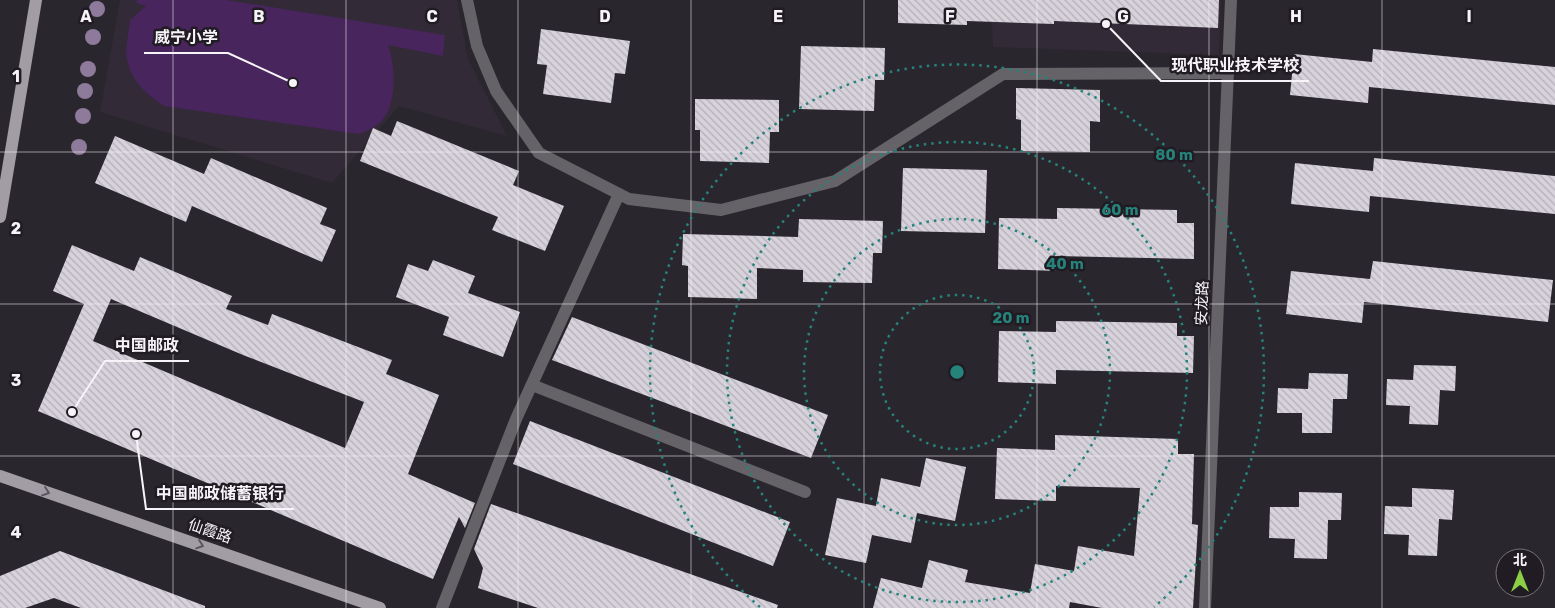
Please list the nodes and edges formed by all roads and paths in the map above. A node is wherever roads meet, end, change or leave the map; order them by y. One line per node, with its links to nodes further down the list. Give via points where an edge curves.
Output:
1 (36, 0): 6 (main road)
2 (467, 0): 5 (street, via 477,46 496,91 539,153)
3 (1231, 0): 4 (street, 安龙路)
4 (1228, 73): 5 (street, via 1004,74 835,181 721,210 629,199); 12 (street, 安龙路)
5 (619, 194): 7 (street)
6 (0, 217)
7 (532, 385): 9 (street); 11 (street)
8 (0, 476): 10 (main road, 仙霞路, one-way to 10)
9 (805, 492)
10 (380, 608)
11 (442, 608)
12 (1205, 608)

